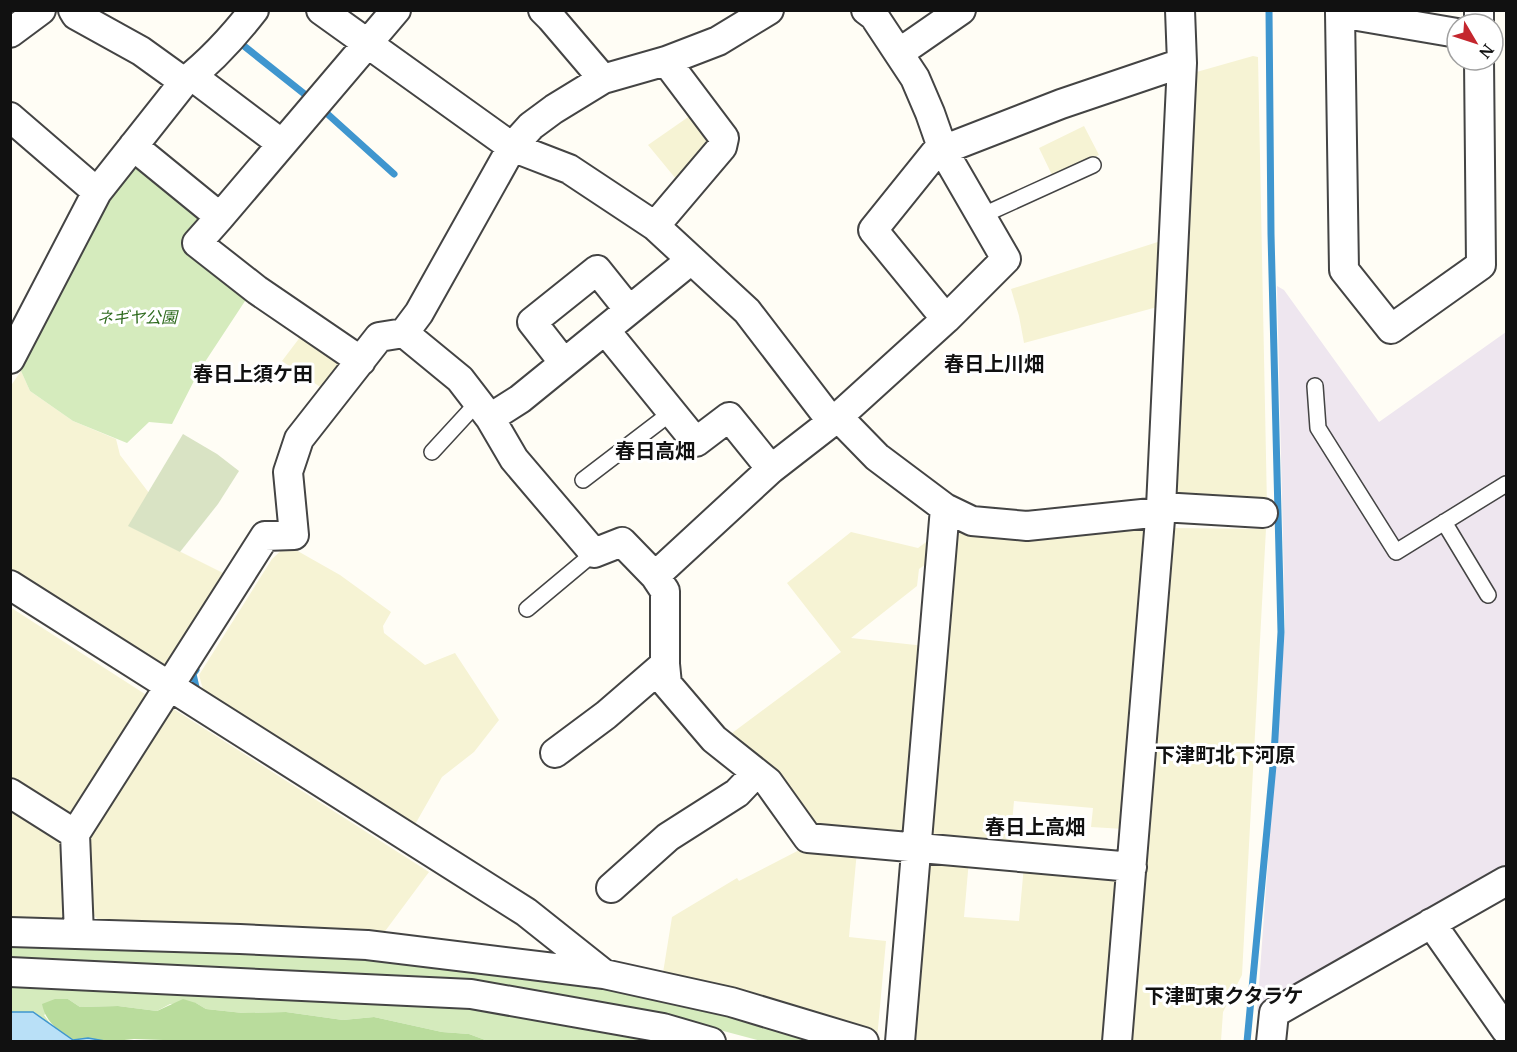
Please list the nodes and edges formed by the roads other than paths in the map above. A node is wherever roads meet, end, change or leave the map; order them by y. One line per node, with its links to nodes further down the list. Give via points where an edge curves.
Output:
1 (41, 10): 12 (street)
2 (72, 10): 18 (street)
3 (254, 10): 18 (street)
4 (321, 10): 13 (street)
5 (396, 10): 13 (street)
6 (769, 10): 15 (street, via 718,41)
7 (866, 10): 14 (street)
8 (961, 10): 14 (street)
9 (1180, 10): 16 (street)
10 (551, 13): 19 (street)
11 (1445, 31): 17 (street, via 1340,13 1344,270 1390,329 1481,265)
12 (10, 33)
13 (369, 44): 21 (street); 23 (street)
14 (899, 53): 24 (street, via 915,78)
15 (666, 61): 19 (street); 29 (street, via 724,138 722,147)
16 (1182, 63): 24 (street); 47 (street)
17 (1479, 72)
18 (188, 79): 21 (street); 22 (street)
19 (603, 79): 23 (street, via 539,121)
20 (10, 117): 26 (street)
21 (282, 144): 28 (street)
22 (133, 146): 26 (street); 28 (street)
23 (512, 147): 29 (street, via 569,169); 34 (street)
24 (943, 150): 27 (street); 32 (street, via 935,153 873,230)
25 (1094, 165): 27 (lane)
26 (97, 192): 35 (street)
27 (981, 216): 32 (street, via 1006,259)
28 (220, 217): 36 (street, via 197,243 257,290)
29 (655, 226): 30 (street)
30 (692, 260): 31 (street); 41 (street, via 747,311)
31 (629, 310): 33 (street); 37 (street, via 597,270 532,322)
32 (946, 319): 41 (street)
33 (605, 330): 37 (street); 40 (street)
34 (404, 333): 36 (street, via 379,337); 39 (street, via 460,379)
35 (10, 359)
36 (361, 361): 56 (street, via 299,439 288,472 294,535 265,536)
37 (564, 363): 39 (street, via 520,399)
38 (1315, 386): 49 (lane, via 1318,428 1396,552)
39 (484, 410): 42 (lane); 50 (street, via 514,459)
40 (672, 412): 43 (street, via 696,442 729,417); 44 (lane)
41 (835, 420): 43 (street); 46 (street)
42 (432, 452)
43 (771, 469): 51 (street)
44 (583, 480)
45 (1506, 484): 49 (lane)
46 (945, 508): 47 (street, via 972,521 1027,526); 61 (street)
47 (1161, 510): 48 (street); 62 (street)
48 (1263, 513)
49 (1444, 522): 53 (lane)
50 (594, 553): 51 (street, via 622,542); 54 (lane)
51 (655, 576): 55 (street, via 665,591)
52 (10, 585): 56 (street)
53 (1488, 595)
54 (527, 609)
55 (665, 664): 57 (street); 58 (street, via 667,684 714,739)
56 (170, 686): 60 (street); 69 (street, via 526,912)
57 (555, 753)
58 (756, 773): 61 (street, via 768,782 808,838); 64 (street, via 737,793 668,837)
59 (10, 793): 60 (street)
60 (75, 834): 67 (street)
61 (916, 847): 62 (street); 73 (street)
62 (1132, 867): 74 (street)
63 (1506, 881): 65 (street)
64 (611, 888)
65 (1431, 924): 70 (street); 75 (street, via 1274,1013)
66 (10, 932): 67 (street)
67 (79, 934): 69 (street, via 367,945)
68 (10, 972): 71 (street, via 471,994 663,1028)
69 (604, 974): 72 (street, via 731,1002)
70 (1506, 1030)
71 (711, 1041)
72 (864, 1041)
73 (900, 1041)
74 (1117, 1041)
75 (1271, 1041)

